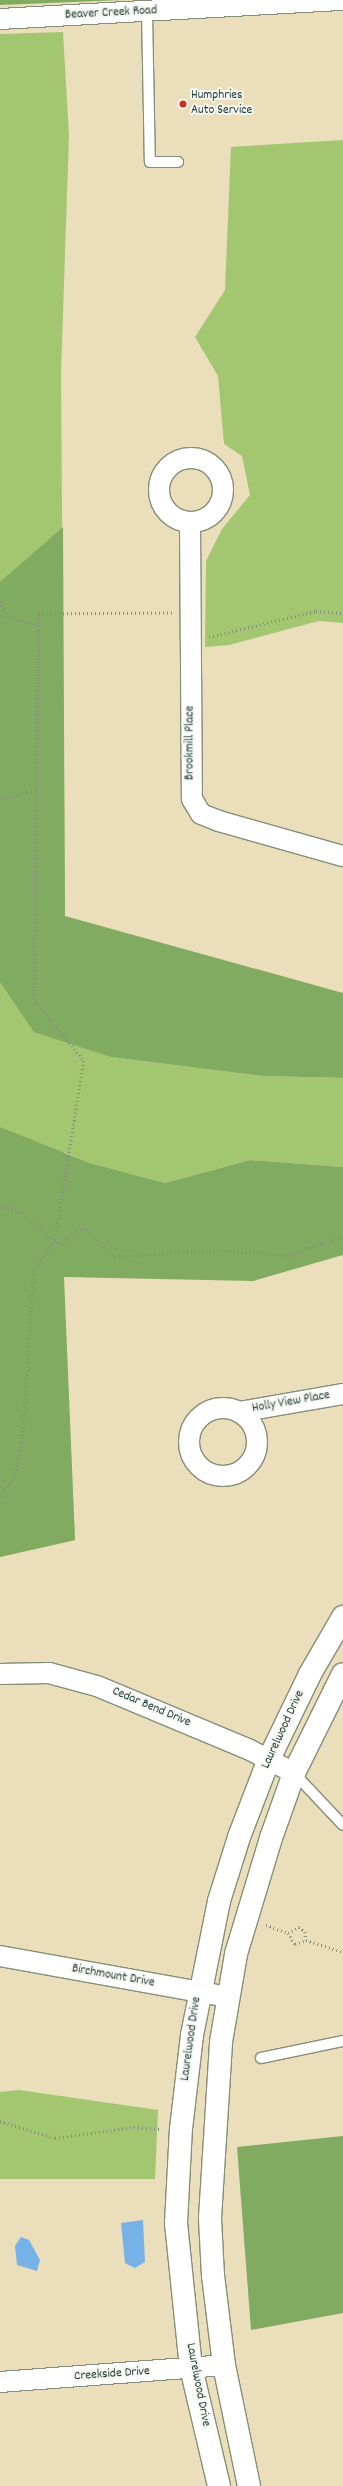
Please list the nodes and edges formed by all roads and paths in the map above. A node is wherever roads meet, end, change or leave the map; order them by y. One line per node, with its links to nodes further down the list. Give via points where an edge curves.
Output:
1 (341, 0): 2 (street, Beaver Creek Road)
2 (147, 12): 3 (street, Beaver Creek Road); 4 (lane, via 150,162)
3 (0, 19)
4 (178, 162)
5 (190, 522): 7 (street, Brookmill Place)
6 (0, 602): 9 (path, via 7,616)
7 (190, 613): 9 (path, via 39,614); 10 (street, Brookmill Place)
8 (343, 613): 10 (path, via 316,611 224,636)
9 (39, 624): 11 (path)
10 (190, 639): 13 (street, Brookmill Place, via 192,800 201,814)
11 (38, 790): 12 (path); 16 (path, via 34,999 84,1061)
12 (0, 799)
13 (343, 856)
14 (0, 1206): 16 (path, via 19,1212)
15 (343, 1236): 16 (path, via 290,1255 209,1250 115,1257 83,1227 60,1243)
16 (55, 1240): 19 (path, via 34,1271 23,1438 15,1477)
17 (343, 1394): 18 (street, Holly View Place)
18 (239, 1412)
19 (0, 1497)
20 (343, 1617): 23 (street, Laurelwood Drive, via 310,1674)
21 (0, 1674): 23 (street, Cedar Bend Drive, via 49,1673 78,1680)
22 (343, 1674): 24 (street)
23 (269, 1759): 24 (street, Cedar Bend Drive); 31 (street, Laurelwood Drive, via 239,1837 219,1901)
24 (294, 1774): 25 (lane); 32 (street, via 249,1907)
25 (343, 1825)
26 (260, 1922): 27 (path)
27 (288, 1933): 28 (path, via 290,1941 295,1944); 28 (path, via 299,1928 305,1932)
28 (306, 1940): 29 (path)
29 (343, 1952)
30 (0, 1956): 31 (street, Birchmount Drive)
31 (198, 1994): 32 (street, Birchmount Drive); 38 (street, Laurelwood Drive, via 181,2125 176,2223)
32 (226, 1997): 37 (street, via 214,2127 210,2218)
33 (343, 2041): 34 (lane)
34 (261, 2058)
35 (0, 2121): 36 (path, via 55,2138 134,2127)
36 (161, 2129)
37 (224, 2365): 38 (street, Creekside Drive); 41 (street)
38 (191, 2368): 39 (street, Creekside Drive); 40 (street, Laurelwood Drive)
39 (0, 2382)
40 (219, 2486)
41 (248, 2486)

